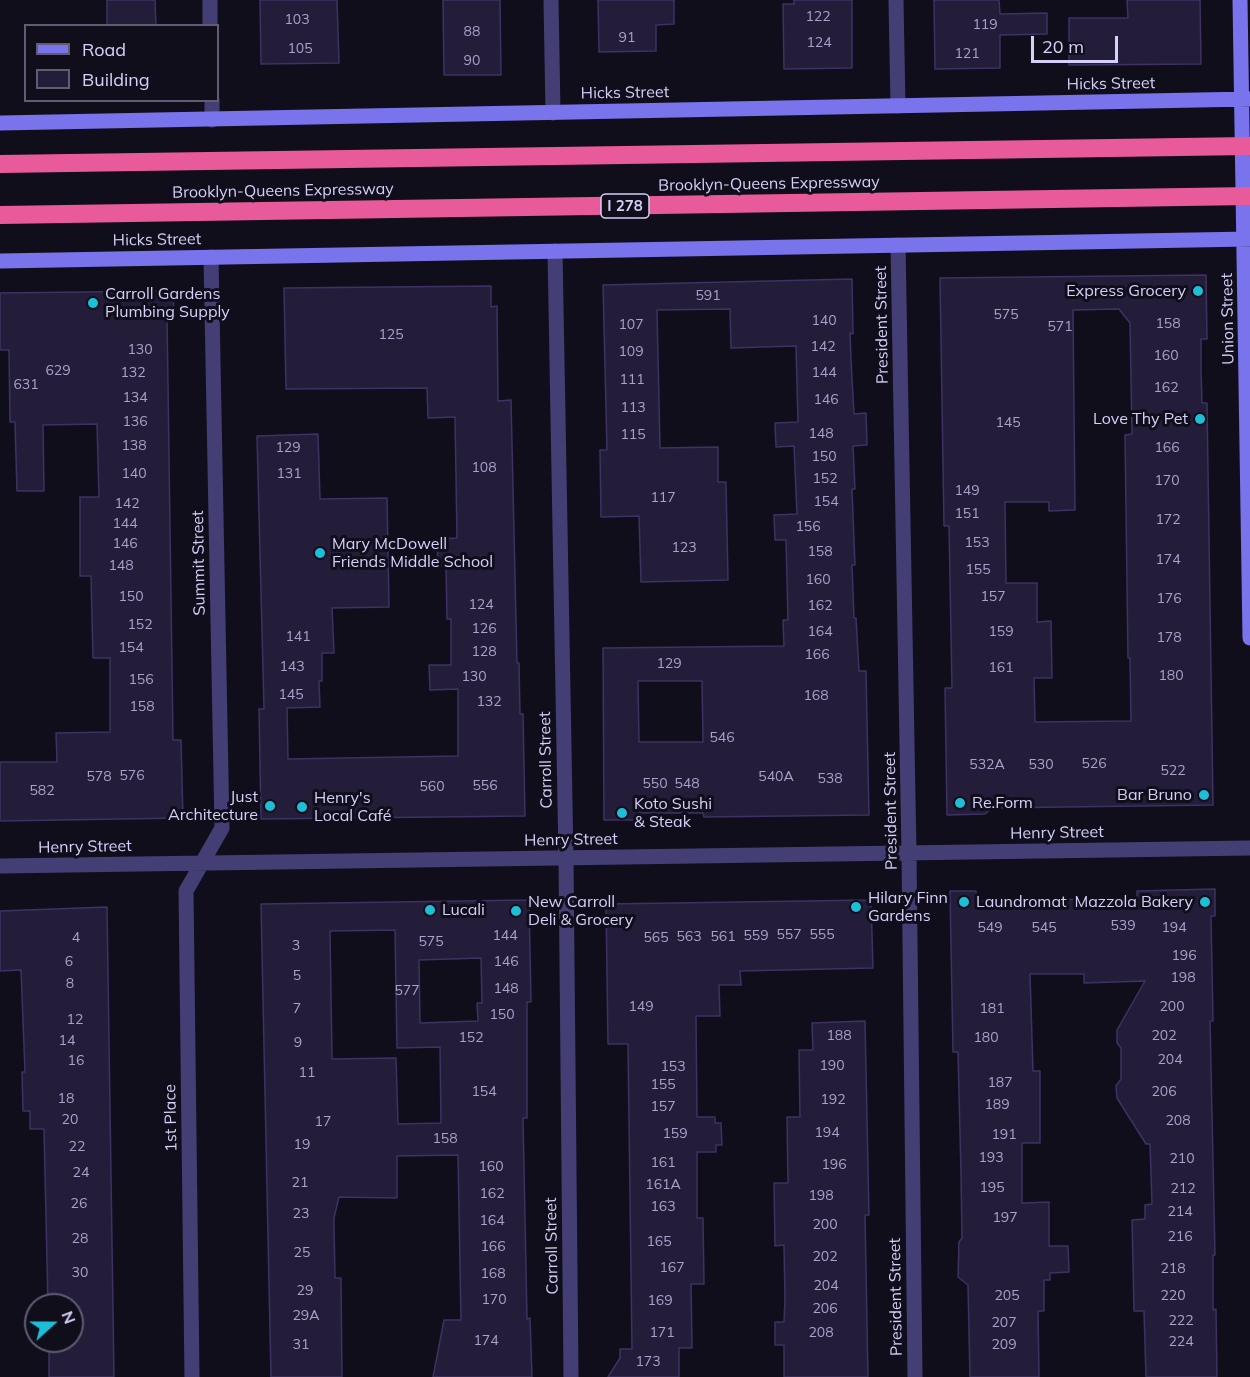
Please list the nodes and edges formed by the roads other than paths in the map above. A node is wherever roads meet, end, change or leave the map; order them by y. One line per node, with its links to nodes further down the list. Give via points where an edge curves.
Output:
1 (210, 0): 5 (street)
2 (551, 0): 9 (street)
3 (896, 0): 8 (street)
4 (1240, 0): 7 (street, Union Street)
5 (210, 24)
6 (212, 102): 10 (street)
7 (1245, 105): 8 (street, Hicks Street); 16 (street, Union Street)
8 (898, 106): 9 (street, Hicks Street)
9 (553, 113): 10 (street, Hicks Street)
10 (212, 120): 11 (street, Hicks Street)
11 (0, 123)
12 (1250, 146): 13 (highway, Brooklyn-Queens Expressway)
13 (0, 164)
14 (1250, 196): 15 (highway, Brooklyn-Queens Expressway / I 278)
15 (0, 215)
16 (1247, 239): 17 (street, Hicks Street); 21 (street, Union Street)
17 (898, 245): 18 (street, Hicks Street); 23 (street, President Street)
18 (555, 251): 19 (street, Hicks Street); 24 (street, Carroll Street)
19 (211, 257): 20 (street, Hicks Street); 25 (street, Summit Street, via 222,828)
20 (0, 261)
21 (1250, 638)
22 (1250, 848): 23 (street, Henry Street)
23 (909, 853): 24 (street, Henry Street); 29 (street, President Street)
24 (566, 858): 25 (street, Henry Street); 28 (street, Carroll Street)
25 (202, 863): 26 (street, Henry Street); 27 (street, 1st Place, via 186,891)
26 (0, 866)
27 (192, 1377)
28 (571, 1377)
29 (915, 1377)

